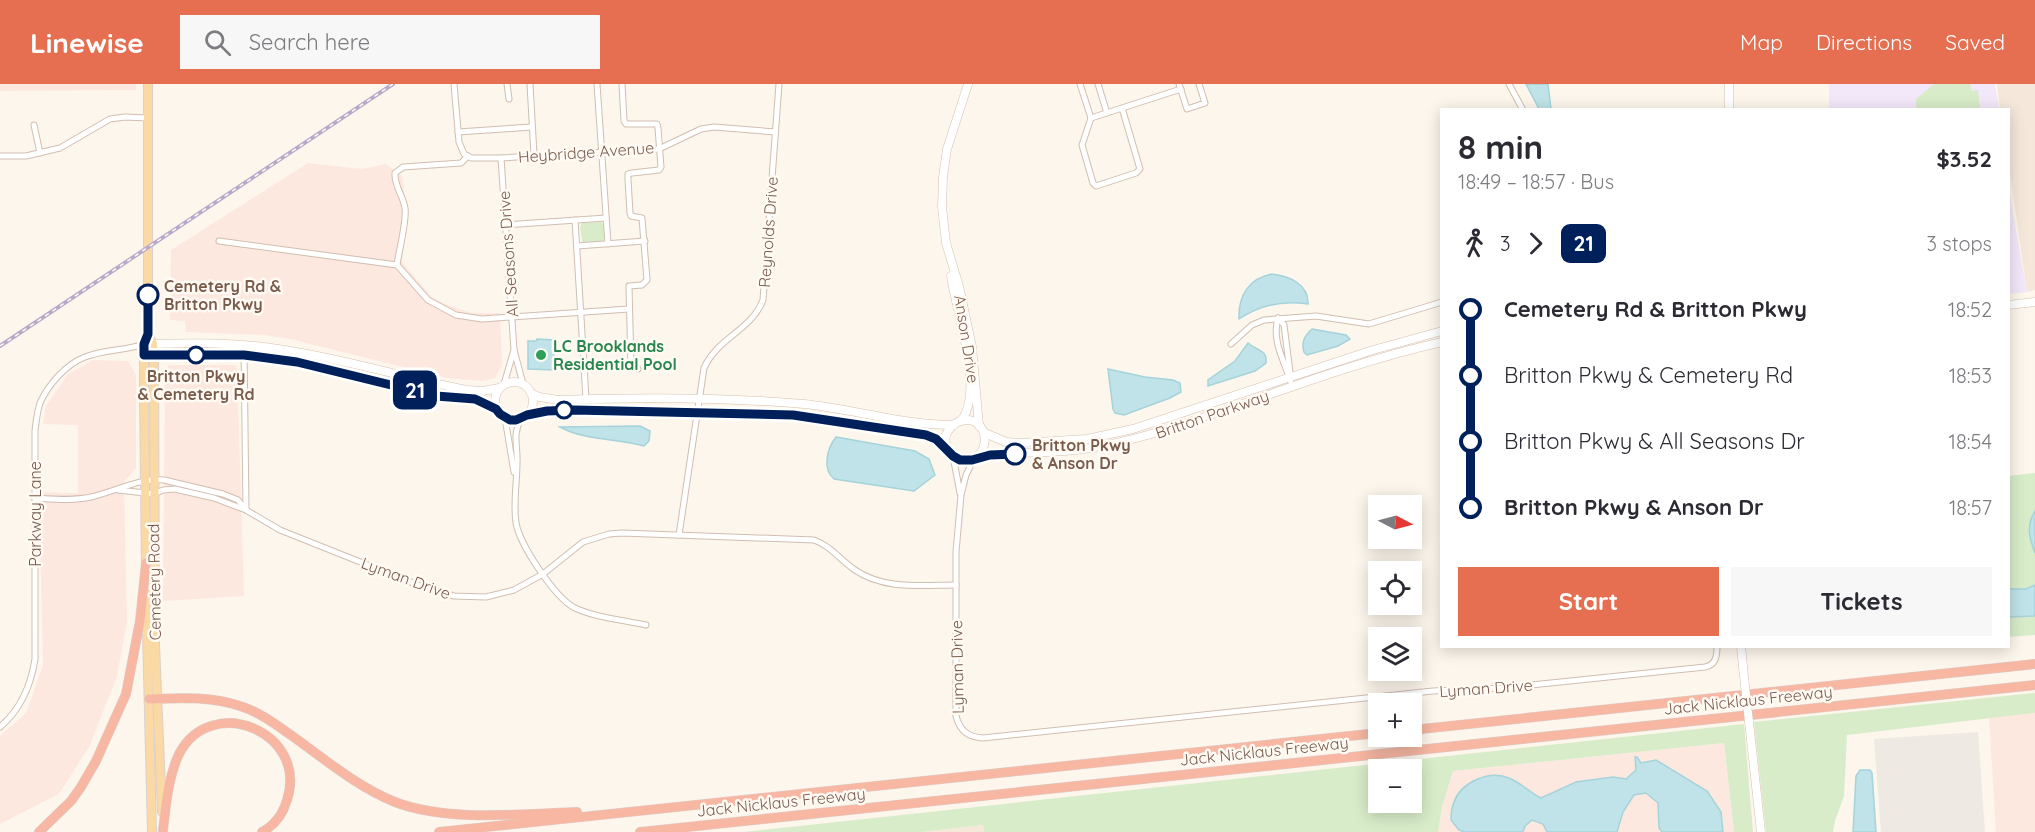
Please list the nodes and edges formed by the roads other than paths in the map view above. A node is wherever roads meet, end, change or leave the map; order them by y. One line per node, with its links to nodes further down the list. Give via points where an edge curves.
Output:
1 (148, 84): 20 (main road, Cemetery Road)
2 (454, 84): 24 (street)
3 (507, 84): 15 (street)
4 (530, 84): 23 (street)
5 (597, 84): 27 (street)
6 (622, 84): 26 (street, via 624,121 630,125 657,124)
7 (779, 84): 25 (street, Reynolds Drive)
8 (968, 84): 40 (main road, Anson Drive, via 944,170 942,214)
9 (1080, 84): 21 (street)
10 (1098, 84): 19 (street)
11 (1199, 84): 14 (street, via 1205,103 1187,109)
12 (1509, 84): 17 (street)
13 (1729, 84): 18 (main road)
14 (1180, 87): 16 (street)
15 (509, 99)
16 (1122, 108): 19 (street); 21 (street, via 1140,169 1096,186 1082,146)
17 (1522, 108)
18 (1729, 108)
19 (1107, 113): 21 (street)
20 (148, 118): 28 (street, via 110,119 60,148); 51 (main road, Cemetery Road)
21 (1091, 118)
22 (34, 125): 28 (street)
23 (532, 127): 24 (street); 29 (street)
24 (458, 132): 31 (street, via 461,150)
25 (775, 132): 26 (street, Heybridge Avenue, via 701,129); 66 (street, Reynolds Drive, via 763,300 752,320 711,356 704,368)
26 (659, 149): 27 (street, Heybridge Avenue); 37 (street, via 659,170 628,174 630,213 642,218)
27 (603, 152): 29 (street, Heybridge Avenue); 33 (street)
28 (40, 153): 30 (street)
29 (534, 155): 32 (street, Heybridge Avenue)
30 (0, 156)
31 (468, 156): 32 (street, Heybridge Avenue); 41 (street, via 461,163 403,167 394,173 394,184 405,210)
32 (501, 158): 35 (street, All Seasons Drive)
33 (606, 218): 34 (street); 38 (street)
34 (575, 220): 35 (street); 39 (street)
35 (506, 225): 47 (street, All Seasons Drive)
36 (219, 240): 41 (street)
37 (645, 241): 38 (street); 45 (street, via 646,280 642,285 629,286)
38 (608, 244): 39 (street)
39 (577, 246): 46 (street)
40 (949, 253): 71 (main road, Anson Drive, via 969,370 969,405); 72 (main road, Anson Drive, via 972,347)
41 (397, 265): 47 (street, via 428,300 456,315 482,319)
42 (2035, 302): 44 (main road)
43 (1440, 303): 48 (street, via 1369,324 1316,316)
44 (2010, 305)
45 (629, 309): 46 (street); 59 (street, via 631,368)
46 (581, 312): 47 (street); 65 (street)
47 (512, 316): 55 (street, All Seasons Drive)
48 (1278, 318): 52 (street, via 1252,326); 60 (street, via 1284,325); 60 (street, via 1277,344)
49 (1440, 333): 60 (main road, Britton Parkway)
50 (1440, 342): 63 (main road, Britton Parkway)
51 (149, 344): 53 (main road); 54 (street, Parkway Lane); 56 (main road, Cemetery Road); 58 (main road, Cemetery Road)
52 (1231, 344)
53 (244, 345): 57 (street); 62 (main road, via 314,355 467,390)
54 (130, 350): 56 (street, Parkway Lane); 82 (street, Parkway Lane, via 86,357 60,375 46,392 35,431)
55 (514, 350): 61 (street, All Seasons Drive); 62 (street, All Seasons Drive)
56 (144, 355): 58 (main road); 78 (main road, Cemetery Road)
57 (244, 355): 58 (main road); 67 (main road, via 297,362 436,396 475,399); 83 (street)
58 (154, 356): 78 (main road, Cemetery Road)
59 (638, 369)
60 (1290, 377): 63 (street); 73 (main road, Britton Parkway, via 1133,429 1087,439 1021,443 1006,442)
61 (523, 384): 62 (main road, via 517,381); 64 (main road)
62 (502, 386): 67 (main road, via 494,398)
63 (1293, 386): 76 (main road, Britton Parkway, via 1137,439 1059,452)
64 (531, 393): 65 (main road, via 550,399); 69 (main road, via 532,407)
65 (586, 399): 66 (main road)
66 (699, 400): 68 (street, Reynolds Drive); 71 (main road, via 805,404 930,425)
67 (496, 409): 70 (main road)
68 (697, 412): 69 (main road, via 574,410); 74 (main road, via 844,421 926,435); 84 (street, Reynolds Drive)
69 (524, 417): 70 (main road); 77 (street, via 516,432)
70 (505, 418): 77 (street)
71 (957, 423): 72 (main road, via 970,421); 74 (main road, via 946,436)
72 (979, 426): 73 (main road)
73 (985, 433): 76 (main road, via 985,446)
74 (947, 449): 75 (main road)
75 (953, 456): 76 (main road, via 960,460); 81 (street)
76 (976, 458): 81 (street)
77 (516, 476): 86 (street, via 518,532)
78 (150, 479): 79 (street, Lyman Drive); 80 (main road, Cemetery Road); 83 (street, Lyman Drive, via 223,494 238,500)
79 (118, 490): 80 (street, Lyman Drive); 82 (street, Lyman Drive, via 83,498)
80 (149, 494): 83 (street, Lyman Drive, via 185,490); 85 (main road, Cemetery Road); 93 (main road, Cemetery Road)
81 (961, 495): 87 (street)
82 (35, 498): 94 (street, Parkway Lane, via 33,669 24,695)
83 (246, 510): 86 (street, Lyman Drive, via 280,530 448,596 501,594)
84 (678, 535): 86 (street, Lyman Drive, via 622,533 592,538); 87 (street, Lyman Drive, via 814,540 831,548 857,572 881,582 903,586)
85 (146, 563): 93 (main road, Cemetery Road); 100 (highway, via 126,694 81,787)
86 (543, 574): 88 (street, via 574,607)
87 (956, 585): 89 (street, Lyman Drive, via 956,716 965,733 983,738 1705,667 1713,664)
88 (646, 625)
89 (1717, 648)
90 (1741, 648): 106 (main road, bridge)
91 (2035, 664): 95 (highway, Jack Nicklaus Freeway)
92 (2035, 685): 98 (highway, Jack Nicklaus Freeway)
93 (153, 699): 97 (highway, via 208,699 243,706 360,785 414,808 502,814); 99 (main road, Cemetery Road); 101 (main road, Cemetery Road)
94 (0, 727)
95 (1422, 729)
96 (1368, 734): 97 (highway, Jack Nicklaus Freeway)
97 (666, 808): 103 (highway, Jack Nicklaus Freeway)
98 (778, 818): 104 (highway, Jack Nicklaus Freeway); 105 (highway)
99 (163, 831): 102 (highway, via 173,769 181,751 201,731 231,723 268,736 288,763 291,783 285,807)
100 (39, 832)
101 (152, 832)
102 (262, 832)
103 (439, 832)
104 (640, 832)
105 (702, 832)
106 (1761, 832)

